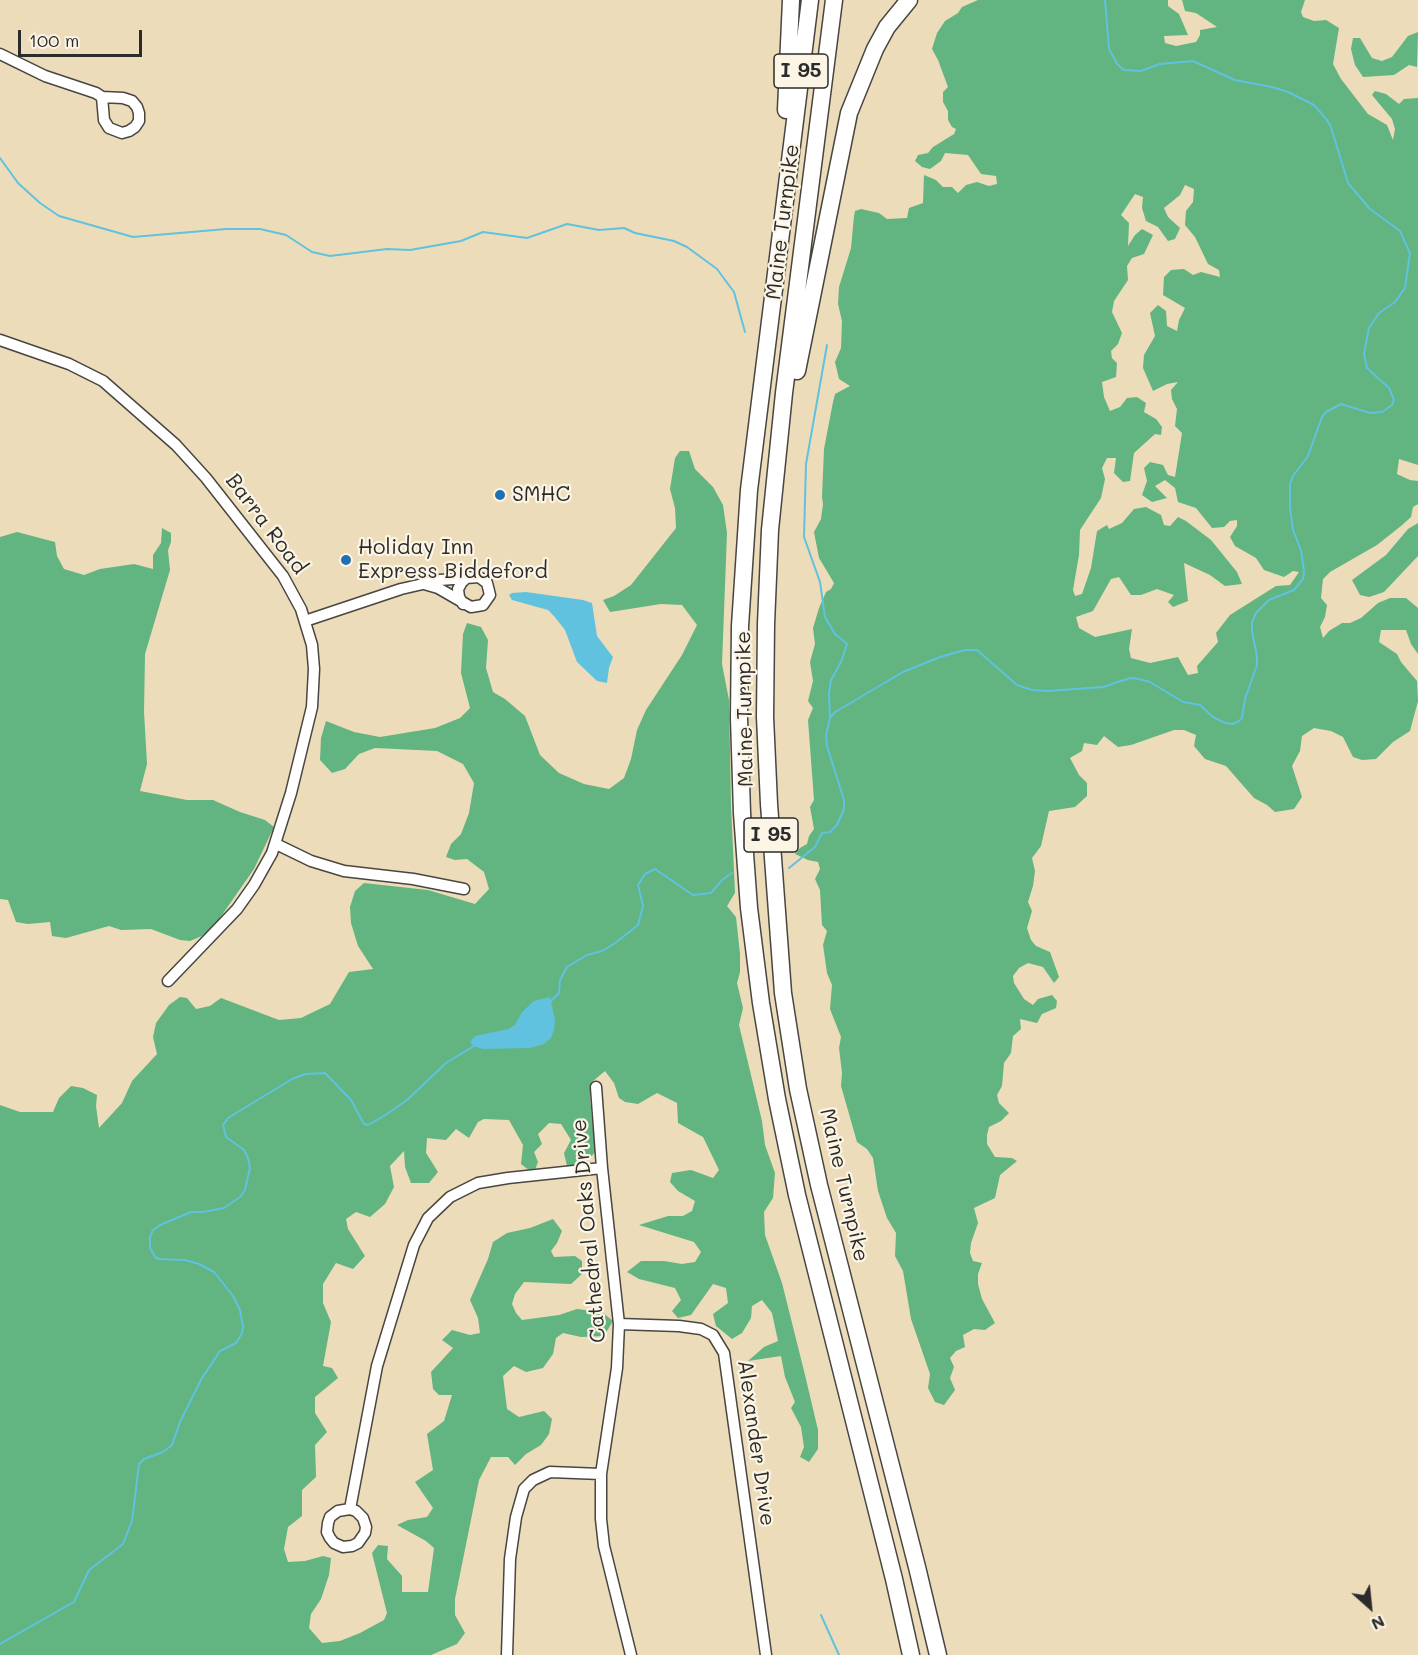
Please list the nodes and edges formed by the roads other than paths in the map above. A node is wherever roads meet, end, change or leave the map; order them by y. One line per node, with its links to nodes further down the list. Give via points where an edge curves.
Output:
1 (791, 0): 7 (highway, via 785,118)
2 (810, 0): 7 (highway, Maine Turnpike / I 95)
3 (834, 0): 9 (highway, Maine Turnpike / I 95)
4 (909, 0): 9 (highway, via 875,49 849,113 796,376)
5 (0, 54): 6 (street)
6 (102, 97)
7 (791, 143): 25 (highway, Maine Turnpike / I 95, via 748,490 740,626 742,801 749,908 766,1035 797,1195)
8 (0, 340): 13 (street, Barra Road, via 69,364 102,381 171,441 277,567)
9 (784, 393): 26 (highway, Maine Turnpike / I 95, via 771,530 765,717 783,993 819,1185)
10 (474, 577): 11 (street); 12 (street, via 462,582 458,591); 12 (street, via 488,584 489,597 475,608)
11 (424, 584): 12 (street); 13 (street)
12 (466, 606)
13 (305, 621): 14 (street, Barra Road, via 313,654 314,695)
14 (276, 844): 15 (street, via 344,871); 16 (street, Barra Road, via 261,875 237,909)
15 (464, 889)
16 (168, 981)
17 (596, 1087): 18 (street, Cathedral Oaks Drive)
18 (602, 1168): 19 (street, Cathedral Oaks Drive); 21 (street, via 478,1183 450,1197 428,1218 414,1245 377,1366)
19 (619, 1324): 20 (street, Cathedral Oaks Drive); 24 (street, Alexander Drive, via 701,1329 713,1335 724,1353)
20 (601, 1474): 22 (street, via 550,1472 524,1489 510,1559); 23 (street, Cathedral Oaks Drive, via 604,1546)
21 (350, 1509)
22 (507, 1655)
23 (631, 1655)
24 (766, 1655)
25 (911, 1655)
26 (938, 1655)

